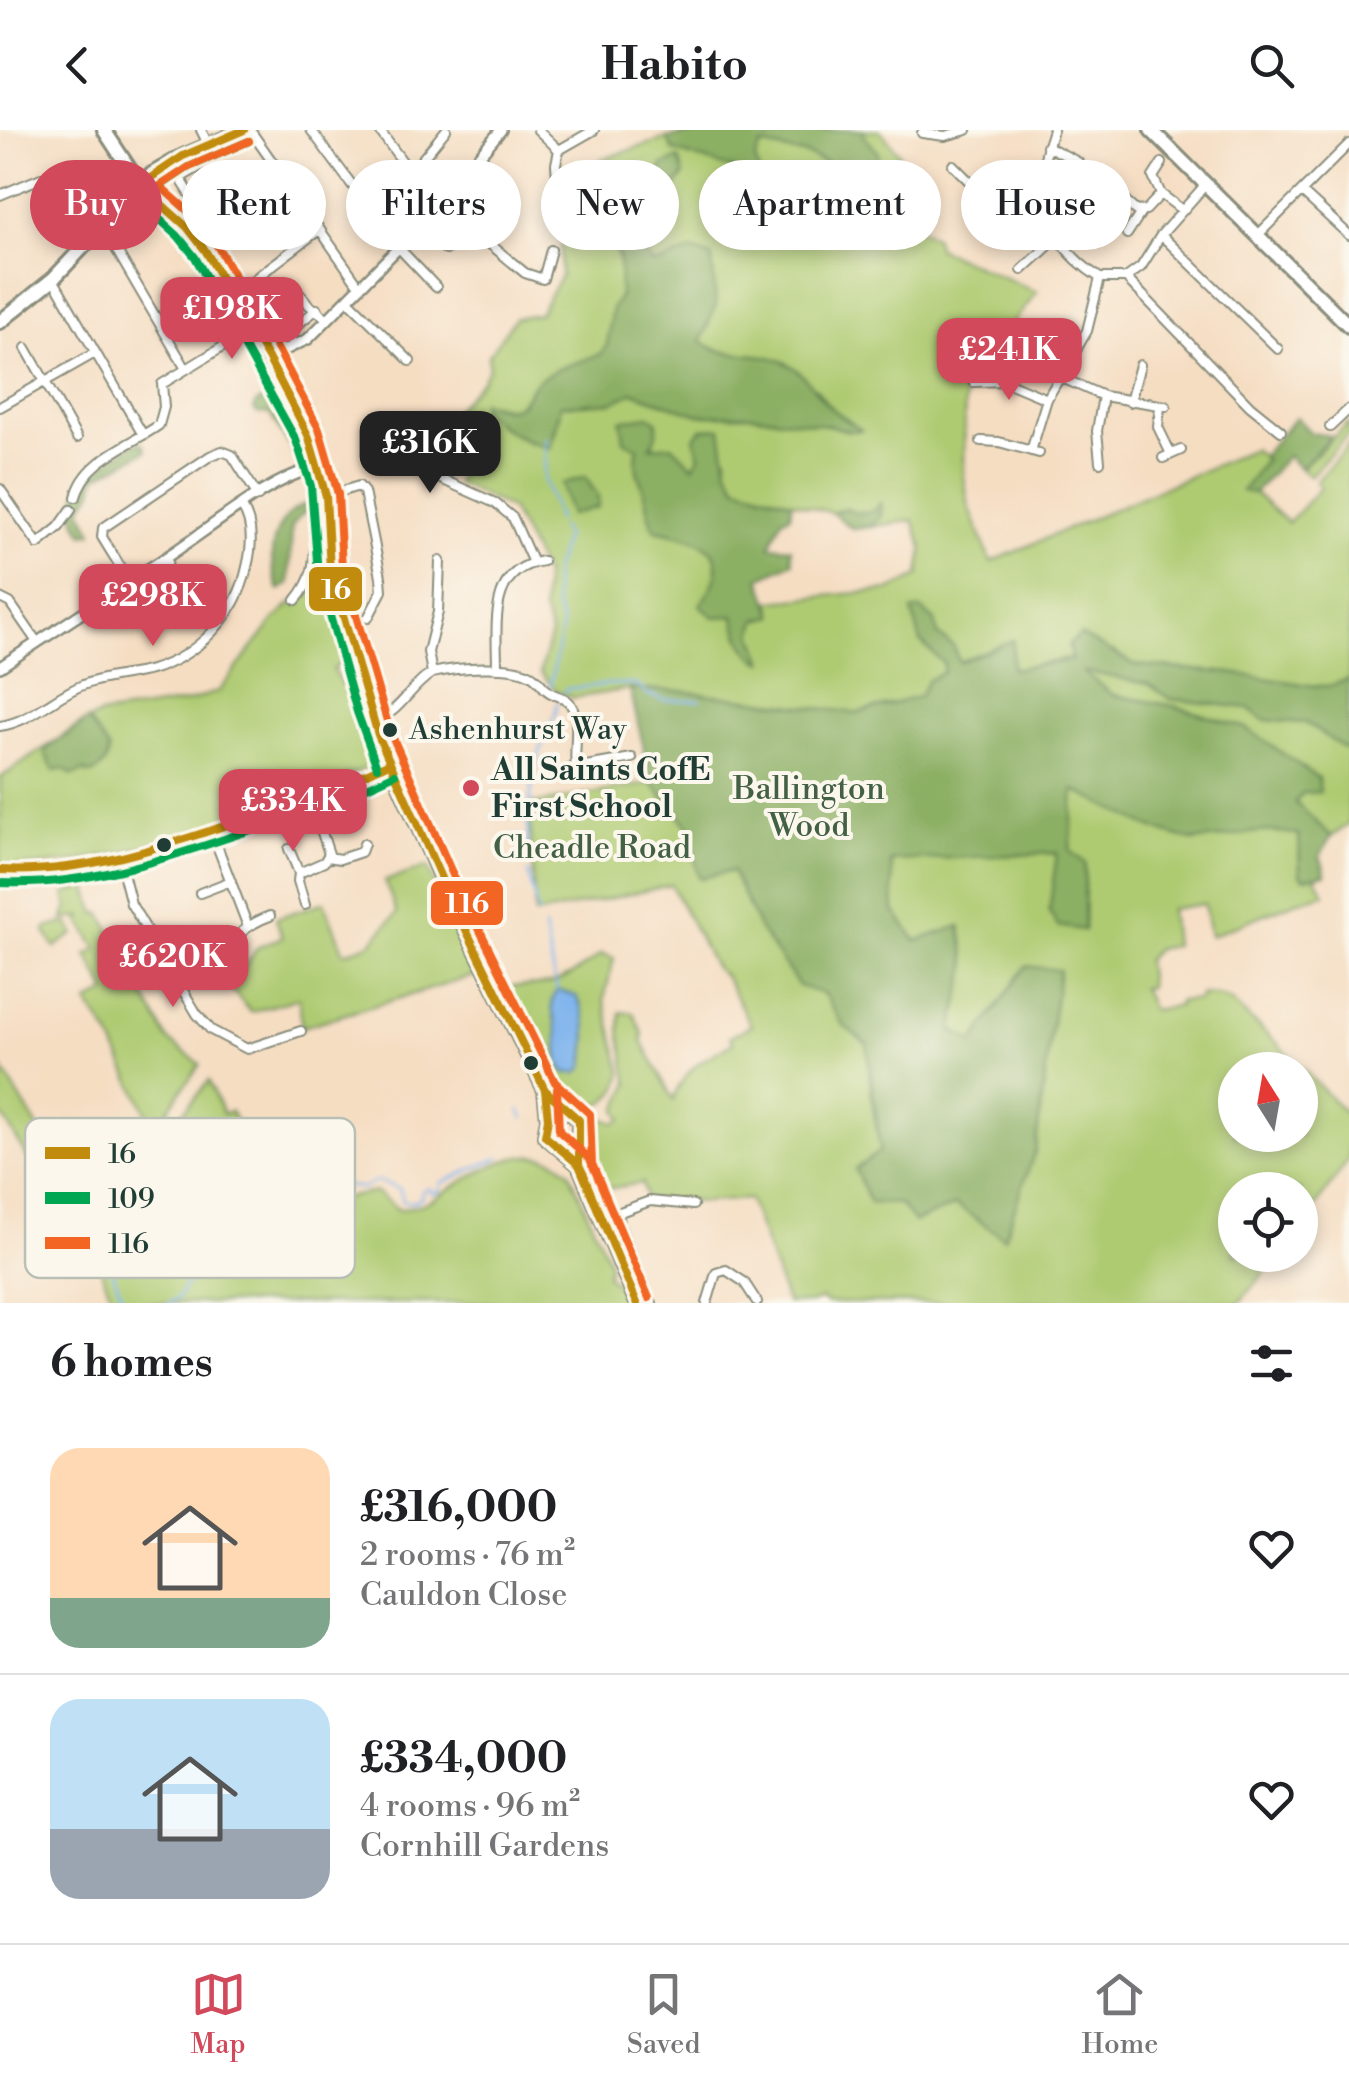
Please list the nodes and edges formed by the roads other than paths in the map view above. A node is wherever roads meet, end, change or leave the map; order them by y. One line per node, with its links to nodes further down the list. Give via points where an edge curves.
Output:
1 (104, 130): 18 (highway)
2 (200, 130): 13 (street)
3 (247, 130): 13 (highway); 19 (street)
4 (311, 130): 30 (street)
5 (379, 130): 20 (street)
6 (446, 130): 21 (street)
7 (501, 130): 22 (street)
8 (538, 130): 17 (street)
9 (594, 130): 17 (street)
10 (967, 130): 15 (street, via 927,134)
11 (1053, 130): 16 (street)
12 (1151, 130): 32 (highway)
13 (208, 144): 28 (highway)
14 (1349, 144): 33 (street)
15 (930, 146)
16 (1047, 146): 24 (street); 25 (street)
17 (559, 150): 23 (street)
18 (123, 160)
19 (269, 160)
20 (401, 160)
21 (422, 160)
22 (476, 160)
23 (557, 160)
24 (1045, 160)
25 (1074, 160)
26 (1162, 163): 34 (street, via 1153,178)
27 (958, 167): 29 (street)
28 (162, 169)
29 (961, 171)
30 (346, 177)
31 (30, 183): 35 (street)
32 (1206, 184): 38 (street); 41 (highway)
33 (1302, 192): 41 (street); 43 (street)
34 (1162, 194): 38 (street); 39 (street)
35 (0, 195)
36 (162, 205): 55 (highway)
37 (1131, 208): 39 (street)
38 (1182, 210): 42 (street)
39 (1142, 211): 40 (street)
40 (1131, 228)
41 (1258, 234): 68 (highway)
42 (1161, 235): 58 (street, via 1141,268); 76 (street)
43 (1349, 235)
44 (326, 240): 60 (street)
45 (81, 250): 59 (highway)
46 (116, 250): 80 (street)
47 (214, 250): 55 (street)
48 (293, 250): 63 (street)
49 (397, 250): 60 (street)
50 (401, 250): 62 (street)
51 (496, 250): 52 (street, via 540,280)
52 (551, 250)
53 (1046, 250): 56 (street)
54 (1068, 250): 57 (street)
55 (210, 259): 63 (highway)
56 (1028, 269)
57 (1100, 278): 58 (street); 75 (street)
58 (1126, 278): 91 (street)
59 (53, 279): 67 (highway); 77 (street)
60 (360, 287): 64 (street)
61 (296, 288): 65 (street)
62 (436, 288)
63 (232, 296): 69 (highway)
64 (348, 300): 66 (street); 79 (street)
65 (317, 309): 66 (street); 71 (street)
66 (328, 320): 73 (street)
67 (0, 322)
68 (1349, 326)
69 (252, 329): 78 (highway); 80 (street)
70 (271, 329): 73 (street, via 279,324)
71 (292, 329)
72 (1041, 336): 75 (street)
73 (295, 345): 78 (street)
74 (26, 348): 83 (street)
75 (1077, 349): 82 (street)
76 (1278, 350)
77 (95, 353): 83 (street); 92 (street)
78 (268, 358): 98 (highway)
79 (410, 361)
80 (186, 369): 92 (street, via 162,384 161,421)
81 (1141, 370): 87 (street)
82 (1060, 377): 85 (street); 86 (street)
83 (45, 382): 88 (street); 93 (street)
84 (974, 382): 86 (street, via 985,376 1004,380)
85 (1104, 396): 87 (street); 96 (street)
86 (1047, 399): 94 (street, via 1035,452)
87 (1130, 402): 95 (street, via 1163,406 1158,427)
88 (0, 408)
89 (1349, 409): 90 (street)
90 (1330, 427)
91 (1281, 431)
92 (144, 435): 101 (street, via 90,472)
93 (77, 438)
94 (986, 444)
95 (1172, 454)
96 (1101, 456)
97 (394, 458): 116 (street, via 509,512 538,562 512,572 502,586)
98 (318, 466): 100 (street); 102 (highway)
99 (0, 489): 104 (street, via 38,544)
100 (258, 496): 103 (street); 109 (street, via 232,455 210,456 103,528)
101 (76, 497)
102 (327, 503): 111 (street, via 312,576); 113 (street, via 351,486 364,492 382,591); 118 (highway, via 330,570)
103 (242, 507): 105 (street); 119 (street, via 251,531 247,571 206,638 167,664 85,684)
104 (71, 510)
105 (167, 558): 109 (street); 112 (street, via 158,587 138,604 112,612)
106 (440, 561): 107 (street)
107 (440, 572): 108 (street); 117 (street, via 428,652)
108 (452, 573)
109 (128, 580): 112 (street)
110 (0, 598): 114 (street)
111 (296, 600)
112 (87, 609): 114 (street)
113 (368, 612)
114 (36, 642): 115 (street)
115 (0, 666)
116 (497, 668): 117 (street); 120 (street, via 534,676 571,705 573,769)
117 (432, 673): 118 (street, via 393,714)
118 (373, 721): 121 (highway)
119 (0, 727)
120 (635, 757)
121 (389, 762): 122 (street); 137 (highway)
122 (310, 796): 123 (street); 127 (street)
123 (211, 830): 126 (street); 130 (street)
124 (364, 844): 127 (street, via 344,858)
125 (288, 849): 129 (street)
126 (120, 856): 128 (street, via 36,872); 136 (street, via 130,904 206,1026 248,1049)
127 (328, 857): 129 (street)
128 (0, 870)
129 (299, 874): 132 (street)
130 (231, 881): 131 (street); 134 (street)
131 (200, 893)
132 (305, 905)
133 (270, 916): 134 (street)
134 (247, 924): 135 (street, via 220,964)
135 (230, 984)
136 (300, 1031)
137 (545, 1090): 138 (highway); 139 (highway)
138 (568, 1112): 139 (highway); 140 (highway, via 580,1124)
139 (548, 1118): 141 (highway, via 547,1139)
140 (578, 1139): 141 (highway); 142 (highway)
141 (562, 1148): 142 (highway)
142 (579, 1164): 144 (highway)
143 (693, 1205): 144 (street, via 650,1202 620,1212)
144 (612, 1224): 146 (highway); 147 (street)
145 (757, 1302): 148 (street, via 726,1270 716,1273)
146 (637, 1303)
147 (652, 1303)
148 (707, 1303)

